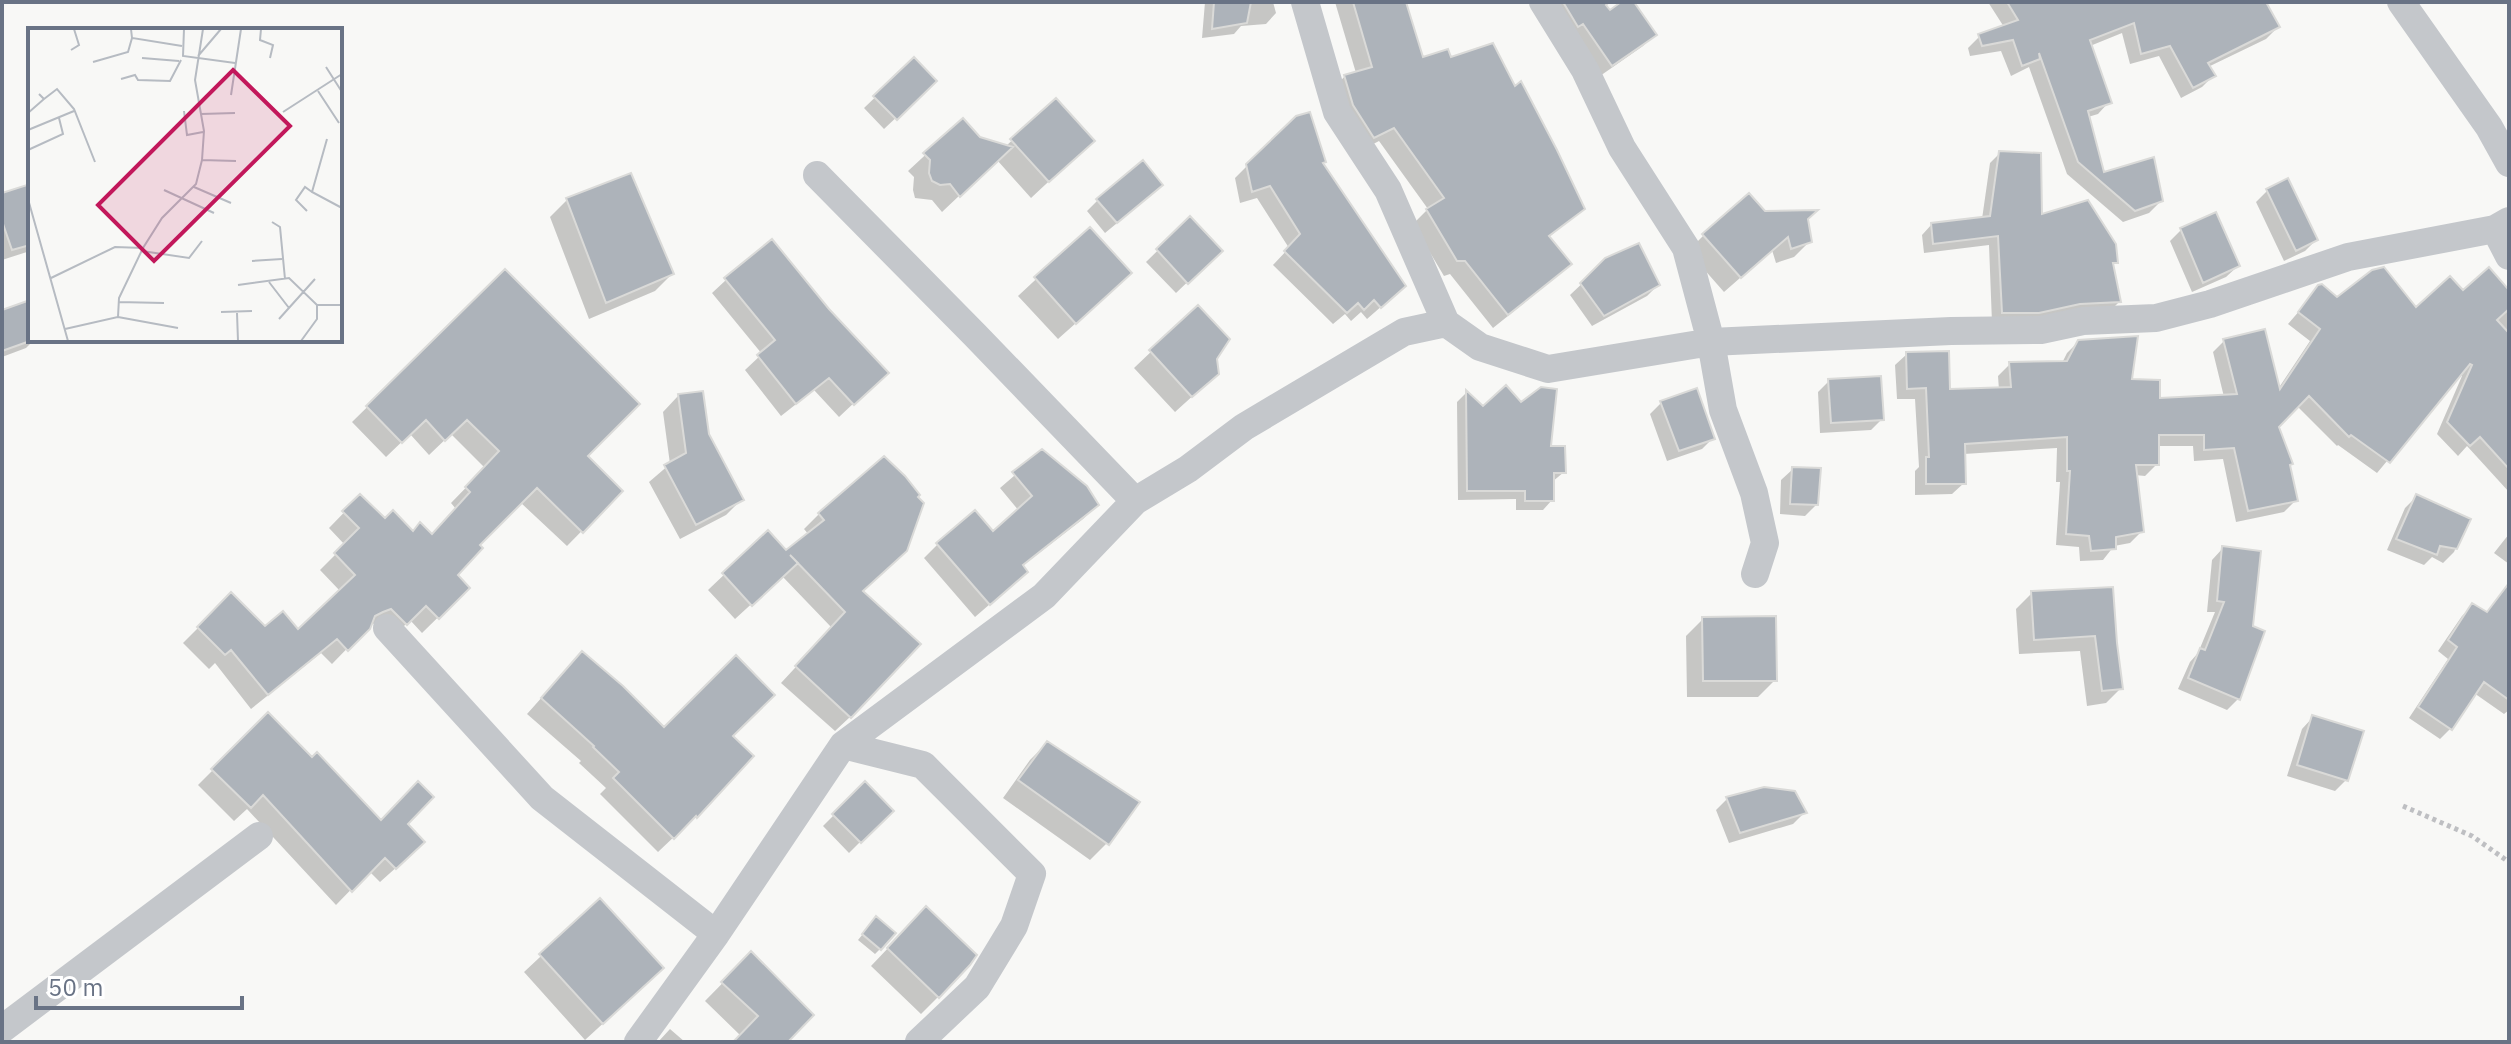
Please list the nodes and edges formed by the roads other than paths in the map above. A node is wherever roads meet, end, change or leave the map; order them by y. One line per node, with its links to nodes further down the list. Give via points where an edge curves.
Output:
1 (1305, 2): 8 (street, via 1337,112 1388,190)
2 (1543, 2): 9 (street, via 1585,70 1622,148 1686,248)
3 (2401, 2): 4 (street)
4 (2509, 163)
5 (817, 175): 10 (street)
6 (2502, 225): 7 (street); 9 (street, via 2348,257 2156,318 2083,321 2041,330)
7 (2509, 256)
8 (1446, 323): 9 (street, via 1480,347 1548,369); 10 (street, via 1404,332 1244,427)
9 (1711, 342): 11 (street, via 1723,410 1754,493 1765,543)
10 (1135, 501): 13 (street, via 1044,596)
11 (1755, 574)
12 (387, 628): 15 (street, via 542,798)
13 (843, 745): 15 (street); 18 (street, via 923,765 1032,874 1014,926 977,987)
14 (259, 836): 16 (street)
15 (716, 934): 17 (street)
16 (2, 1029)
17 (638, 1042)
18 (919, 1042)

